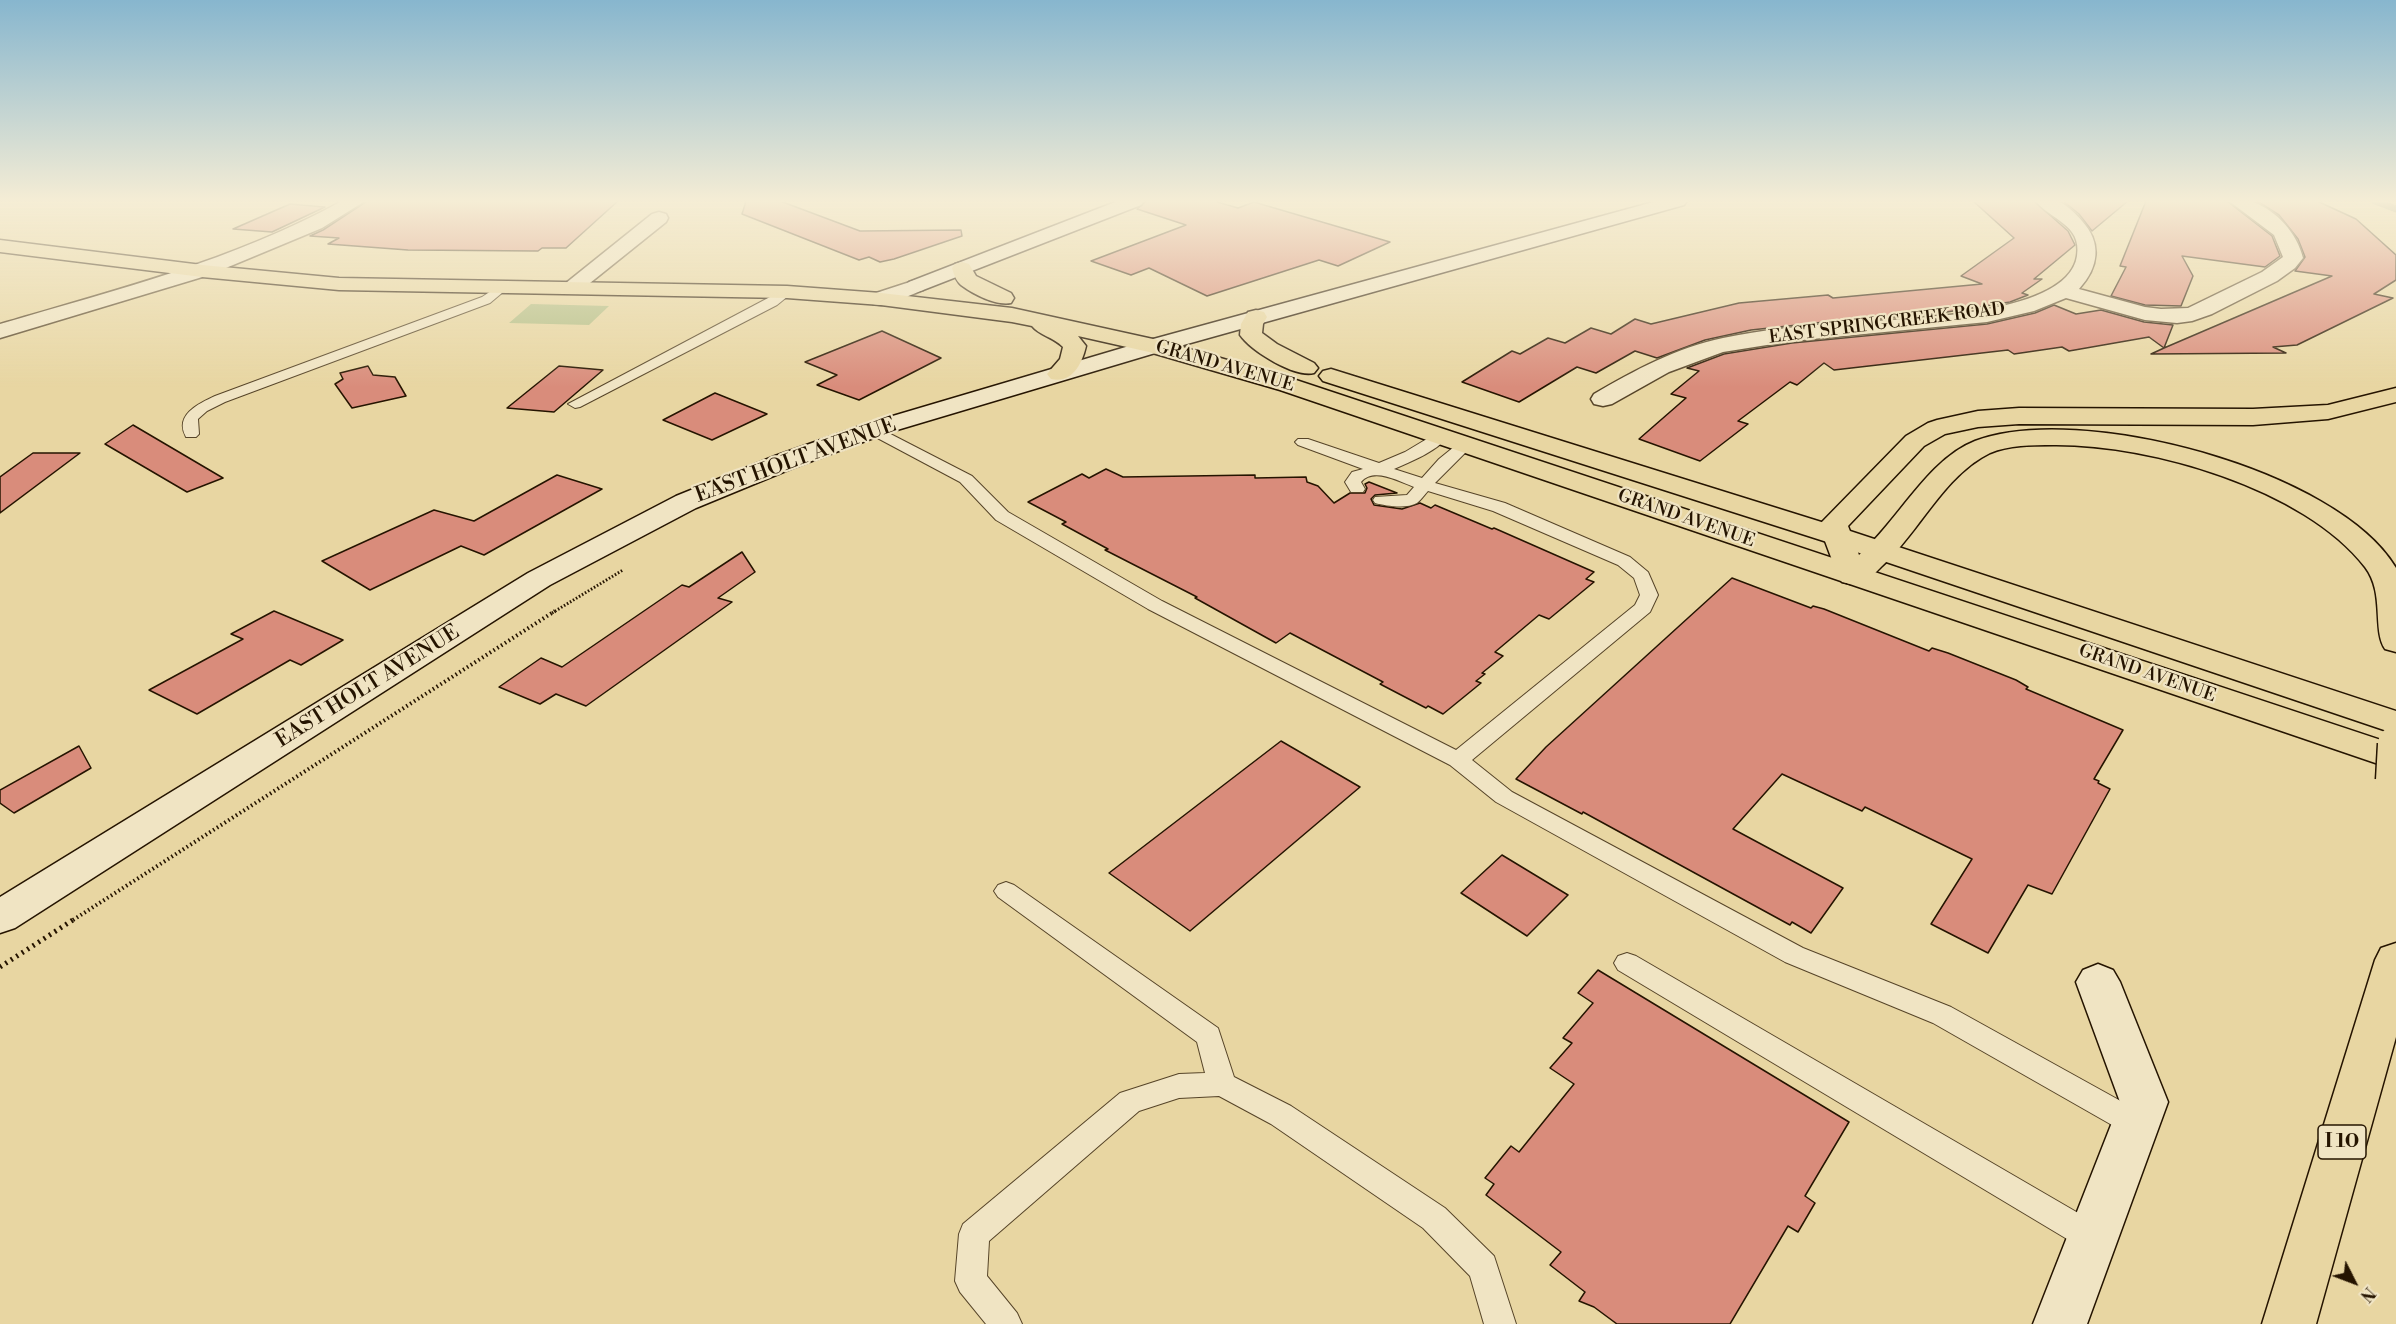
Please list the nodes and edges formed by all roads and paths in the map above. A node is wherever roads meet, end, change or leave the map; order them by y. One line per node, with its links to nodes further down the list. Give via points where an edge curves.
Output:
1 (136, 263): 10 (main road, GRAND AVENUE)
2 (221, 263): 10 (street)
3 (293, 263): 11 (main road, GRAND AVENUE, via 450,273)
4 (604, 263): 11 (street)
5 (975, 263): 9 (street)
6 (1453, 263): 20 (street, EAST HOLT AVENUE)
7 (2085, 263): 15 (street)
8 (2289, 263): 15 (street, via 2194,314 2177,317 2150,314)
9 (962, 268): 12 (street); 17 (main road, via 967,280)
10 (202, 271): 13 (main road, GRAND AVENUE, via 339,284); 21 (street)
11 (591, 273): 12 (main road, GRAND AVENUE, via 790,275); 14 (street)
12 (916, 286): 17 (main road, GRAND AVENUE); 18 (street)
13 (503, 287): 14 (main road, GRAND AVENUE); 30 (lane, via 486,300 220,399 190,418)
14 (573, 287): 16 (main road, GRAND AVENUE)
15 (2065, 291): 27 (street, EAST SPRINGCREEK ROAD, via 2018,308 1947,321 1722,345 1659,366)
16 (788, 292): 18 (main road, GRAND AVENUE); 28 (lane)
17 (1003, 298): 22 (main road, GRAND AVENUE)
18 (882, 299): 19 (main road, GRAND AVENUE)
19 (1021, 317): 23 (main road, GRAND AVENUE); 25 (main road, via 1062,333 1076,346 1071,361)
20 (1256, 317): 22 (street, EAST HOLT AVENUE); 24 (main road, via 1251,335)
21 (0, 332)
22 (1195, 334): 23 (street, EAST HOLT AVENUE); 24 (main road, GRAND AVENUE)
23 (1154, 346): 25 (street, EAST HOLT AVENUE); 31 (main road, GRAND AVENUE, via 1288,385)
24 (1306, 368): 37 (main road, GRAND AVENUE)
25 (1059, 374): 29 (street, EAST HOLT AVENUE)
26 (2396, 394): 37 (main road, via 2328,412 2253,417 2019,416 1937,428 1915,441 1833,525)
27 (1604, 399)
28 (575, 404)
29 (873, 430): 43 (lane, via 966,479 1002,516 1155,605); 46 (street, EAST HOLT AVENUE, via 686,502 539,579)
30 (191, 434)
31 (1453, 441): 33 (lane); 34 (lane, via 1445,462); 40 (main road, GRAND AVENUE)
32 (1303, 442): 33 (lane)
33 (1382, 470): 34 (lane); 35 (lane, via 1358,475 1353,482)
34 (1425, 485): 36 (lane, via 1412,499); 43 (lane, via 1499,507 1624,561 1642,576 1649,595 1643,608)
35 (1357, 489)
36 (1381, 500)
37 (1838, 536): 38 (main road, GRAND AVENUE); 40 (main road)
38 (1881, 551): 40 (main road); 41 (main road, via 1959,460 1985,446 2017,438 2053,436 2141,446 2250,478 2302,502 2343,528 2379,565 2394,594); 42 (main road, GRAND AVENUE)
39 (628, 567): 49 (path)
40 (1853, 576): 44 (main road, GRAND AVENUE)
41 (2396, 642)
42 (2396, 723)
43 (1458, 760): 52 (lane, via 1504,797 1794,955 1942,1015)
44 (2395, 767)
45 (1006, 891): 51 (lane, via 1209,1036)
46 (0, 917)
47 (2396, 960): 57 (main road, I 10)
48 (1627, 963): 53 (lane)
49 (0, 967)
50 (2098, 982): 52 (street, via 2144,1102)
51 (1222, 1084): 54 (lane, via 1179,1086 1130,1102 974,1234 971,1281); 55 (lane, via 1281,1114 1434,1218 1483,1268)
52 (2136, 1124): 53 (street)
53 (2093, 1238): 56 (street)
54 (1006, 1324)
55 (1500, 1324)
56 (2060, 1324)
57 (2289, 1324)

